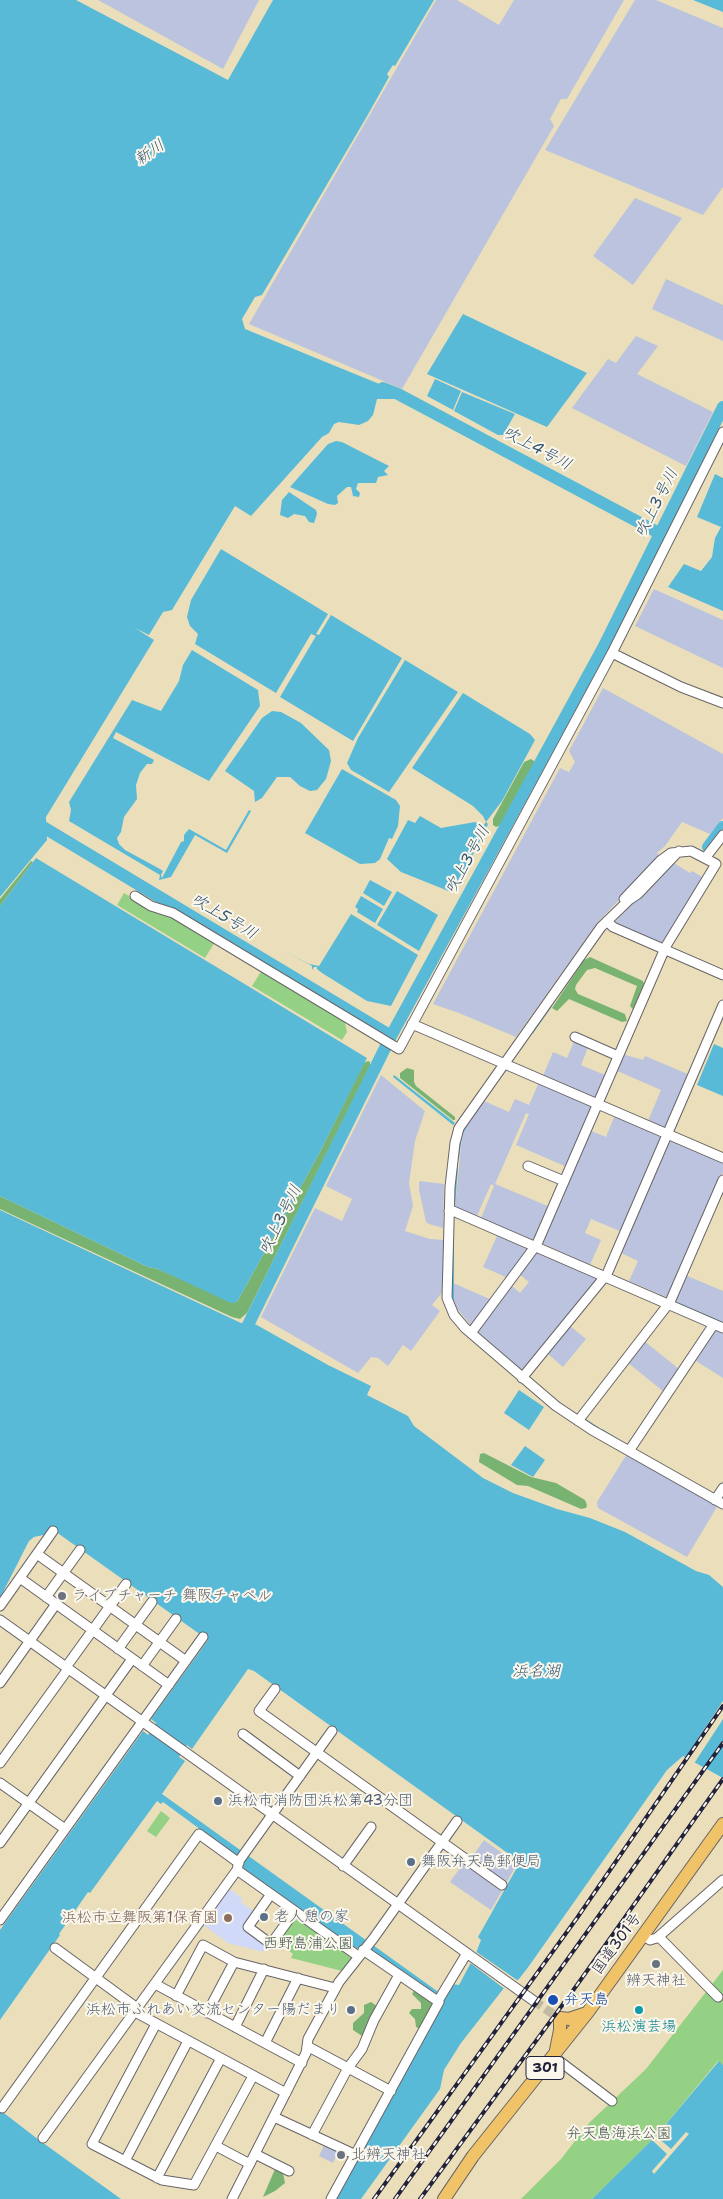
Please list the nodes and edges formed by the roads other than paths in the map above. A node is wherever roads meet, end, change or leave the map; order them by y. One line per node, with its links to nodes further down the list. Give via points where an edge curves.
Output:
1 (723, 432): 2 (street)
2 (612, 652): 3 (street, via 681,687); 11 (street)
3 (723, 703)
4 (723, 835): 5 (street)
5 (706, 857): 7 (street, via 691,851 679,851); 8 (street, via 716,864)
6 (135, 896): 11 (street, via 151,906 173,913 399,1049)
7 (607, 921): 8 (street, via 613,927); 14 (street)
8 (664, 949): 9 (street); 13 (street)
9 (723, 975)
10 (723, 1004): 16 (street)
11 (412, 1024): 14 (street)
12 (575, 1037): 13 (street)
13 (618, 1056): 15 (street)
14 (504, 1064): 15 (street); 21 (street, via 460,1128 453,1158)
15 (598, 1104): 16 (street); 20 (street)
16 (667, 1134): 17 (street); 23 (street)
17 (723, 1158)
18 (528, 1166): 20 (street)
19 (723, 1180): 24 (street)
20 (564, 1182): 22 (street)
21 (449, 1211): 22 (street); 27 (street, via 448,1298 454,1315)
22 (535, 1247): 23 (street); 27 (street)
23 (605, 1277): 24 (street); 28 (street)
24 (669, 1304): 25 (street); 29 (street)
25 (714, 1324): 26 (street); 30 (street)
26 (723, 1328)
27 (471, 1333): 28 (street)
28 (522, 1378): 29 (street)
29 (578, 1421): 30 (street)
30 (629, 1451): 32 (street)
31 (723, 1488): 32 (street)
32 (719, 1502)
33 (54, 1531): 35 (street)
34 (80, 1550): 36 (street)
35 (37, 1554): 36 (street); 37 (street)
36 (64, 1573): 39 (street); 43 (street)
37 (20, 1578): 39 (street); 42 (street)
38 (126, 1584): 43 (street)
39 (46, 1597): 41 (street)
40 (152, 1602): 46 (street)
41 (56, 1604): 47 (street); 49 (street)
42 (0, 1606)
43 (110, 1606): 46 (street); 47 (street)
44 (176, 1619): 50 (street)
45 (0, 1620): 49 (street)
46 (135, 1625): 50 (street); 51 (street)
47 (93, 1630): 51 (street); 55 (street)
48 (203, 1638): 53 (street)
49 (30, 1641): 55 (street); 56 (street)
50 (159, 1642): 53 (street); 54 (street)
51 (118, 1649): 52 (street)
52 (132, 1659): 54 (street); 59 (street)
53 (186, 1661): 57 (street)
54 (142, 1666): 57 (street)
55 (67, 1668): 59 (street); 64 (street)
56 (0, 1683)
57 (169, 1685): 60 (street)
58 (275, 1689): 63 (street, via 259,1711)
59 (106, 1696): 60 (street); 67 (street)
60 (142, 1722): 68 (street); 72 (street)
61 (332, 1731): 63 (street)
62 (242, 1734): 65 (street)
63 (317, 1752): 65 (street); 73 (street)
64 (0, 1763)
65 (300, 1776): 68 (street)
66 (0, 1782): 67 (street)
67 (29, 1803): 72 (street); 74 (street)
68 (272, 1815): 75 (street); 76 (street)
69 (457, 1821): 73 (street)
70 (723, 1824): 83 (highway, 国道301号 / 301)
71 (371, 1827): 76 (street)
72 (65, 1829): 82 (street)
73 (442, 1842): 78 (street); 80 (street)
74 (0, 1843)
75 (240, 1862): 79 (street); 91 (street, via 199,1834); 93 (street)
76 (343, 1866): 80 (street)
77 (723, 1880): 84 (street)
78 (502, 1886)
79 (271, 1894): 81 (street); 81 (street, via 248,1927 269,1947)
80 (397, 1905): 86 (street); 87 (street)
81 (295, 1911): 86 (street)
82 (0, 1920)
83 (644, 1936): 84 (street, via 652,1940); 101 (highway, 国道301号 / 301)
84 (658, 1937): 96 (street)
85 (54, 1948): 91 (street)
86 (364, 1949): 90 (street); 94 (street)
87 (469, 1955): 97 (street); 98 (street)
88 (234, 1962): 89 (street); 95 (street, via 203,1945); 100 (street)
89 (264, 1969): 92 (street); 103 (street)
90 (399, 1975): 97 (street); 110 (street, via 362,2049)
91 (95, 1978): 99 (street); 115 (street)
92 (298, 1978): 94 (street); 105 (street)
93 (155, 1984): 95 (street); 99 (street)
94 (335, 1988): 106 (street, via 308,2038)
95 (176, 1996): 100 (street)
96 (718, 1997)
97 (439, 1998): 112 (street)
98 (534, 2001)
99 (136, 2010): 102 (street); 118 (street)
100 (207, 2013): 103 (street)
101 (587, 2013): 107 (highway, 国道301号 / 301); 107 (highway, via 568,2019 558,2017 560,2036)
102 (156, 2024): 104 (street); 122 (street, via 92,2144)
103 (235, 2027): 105 (street)
104 (188, 2041): 108 (street); 122 (street)
105 (265, 2043): 109 (street)
106 (307, 2046): 109 (street); 110 (street)
107 (554, 2057): 114 (street); 128 (highway, 国道301号 / 301, via 473,2156)
108 (220, 2058): 111 (street); 125 (street)
109 (302, 2063): 113 (street)
110 (348, 2068): 112 (street); 117 (street)
111 (253, 2076): 113 (street); 119 (street)
112 (391, 2091): 121 (street)
113 (286, 2093): 116 (street)
114 (612, 2101)
115 (2, 2108)
116 (274, 2117): 117 (street); 120 (street)
117 (312, 2135): 121 (street)
118 (43, 2138)
119 (216, 2146): 123 (street); 125 (street, via 194,2185)
120 (255, 2154): 123 (street); 124 (street)
121 (356, 2155): 127 (street)
122 (125, 2161): 125 (street)
123 (250, 2164): 126 (street)
124 (289, 2171)
125 (157, 2178)
126 (232, 2199)
127 (331, 2199)
128 (444, 2199)

